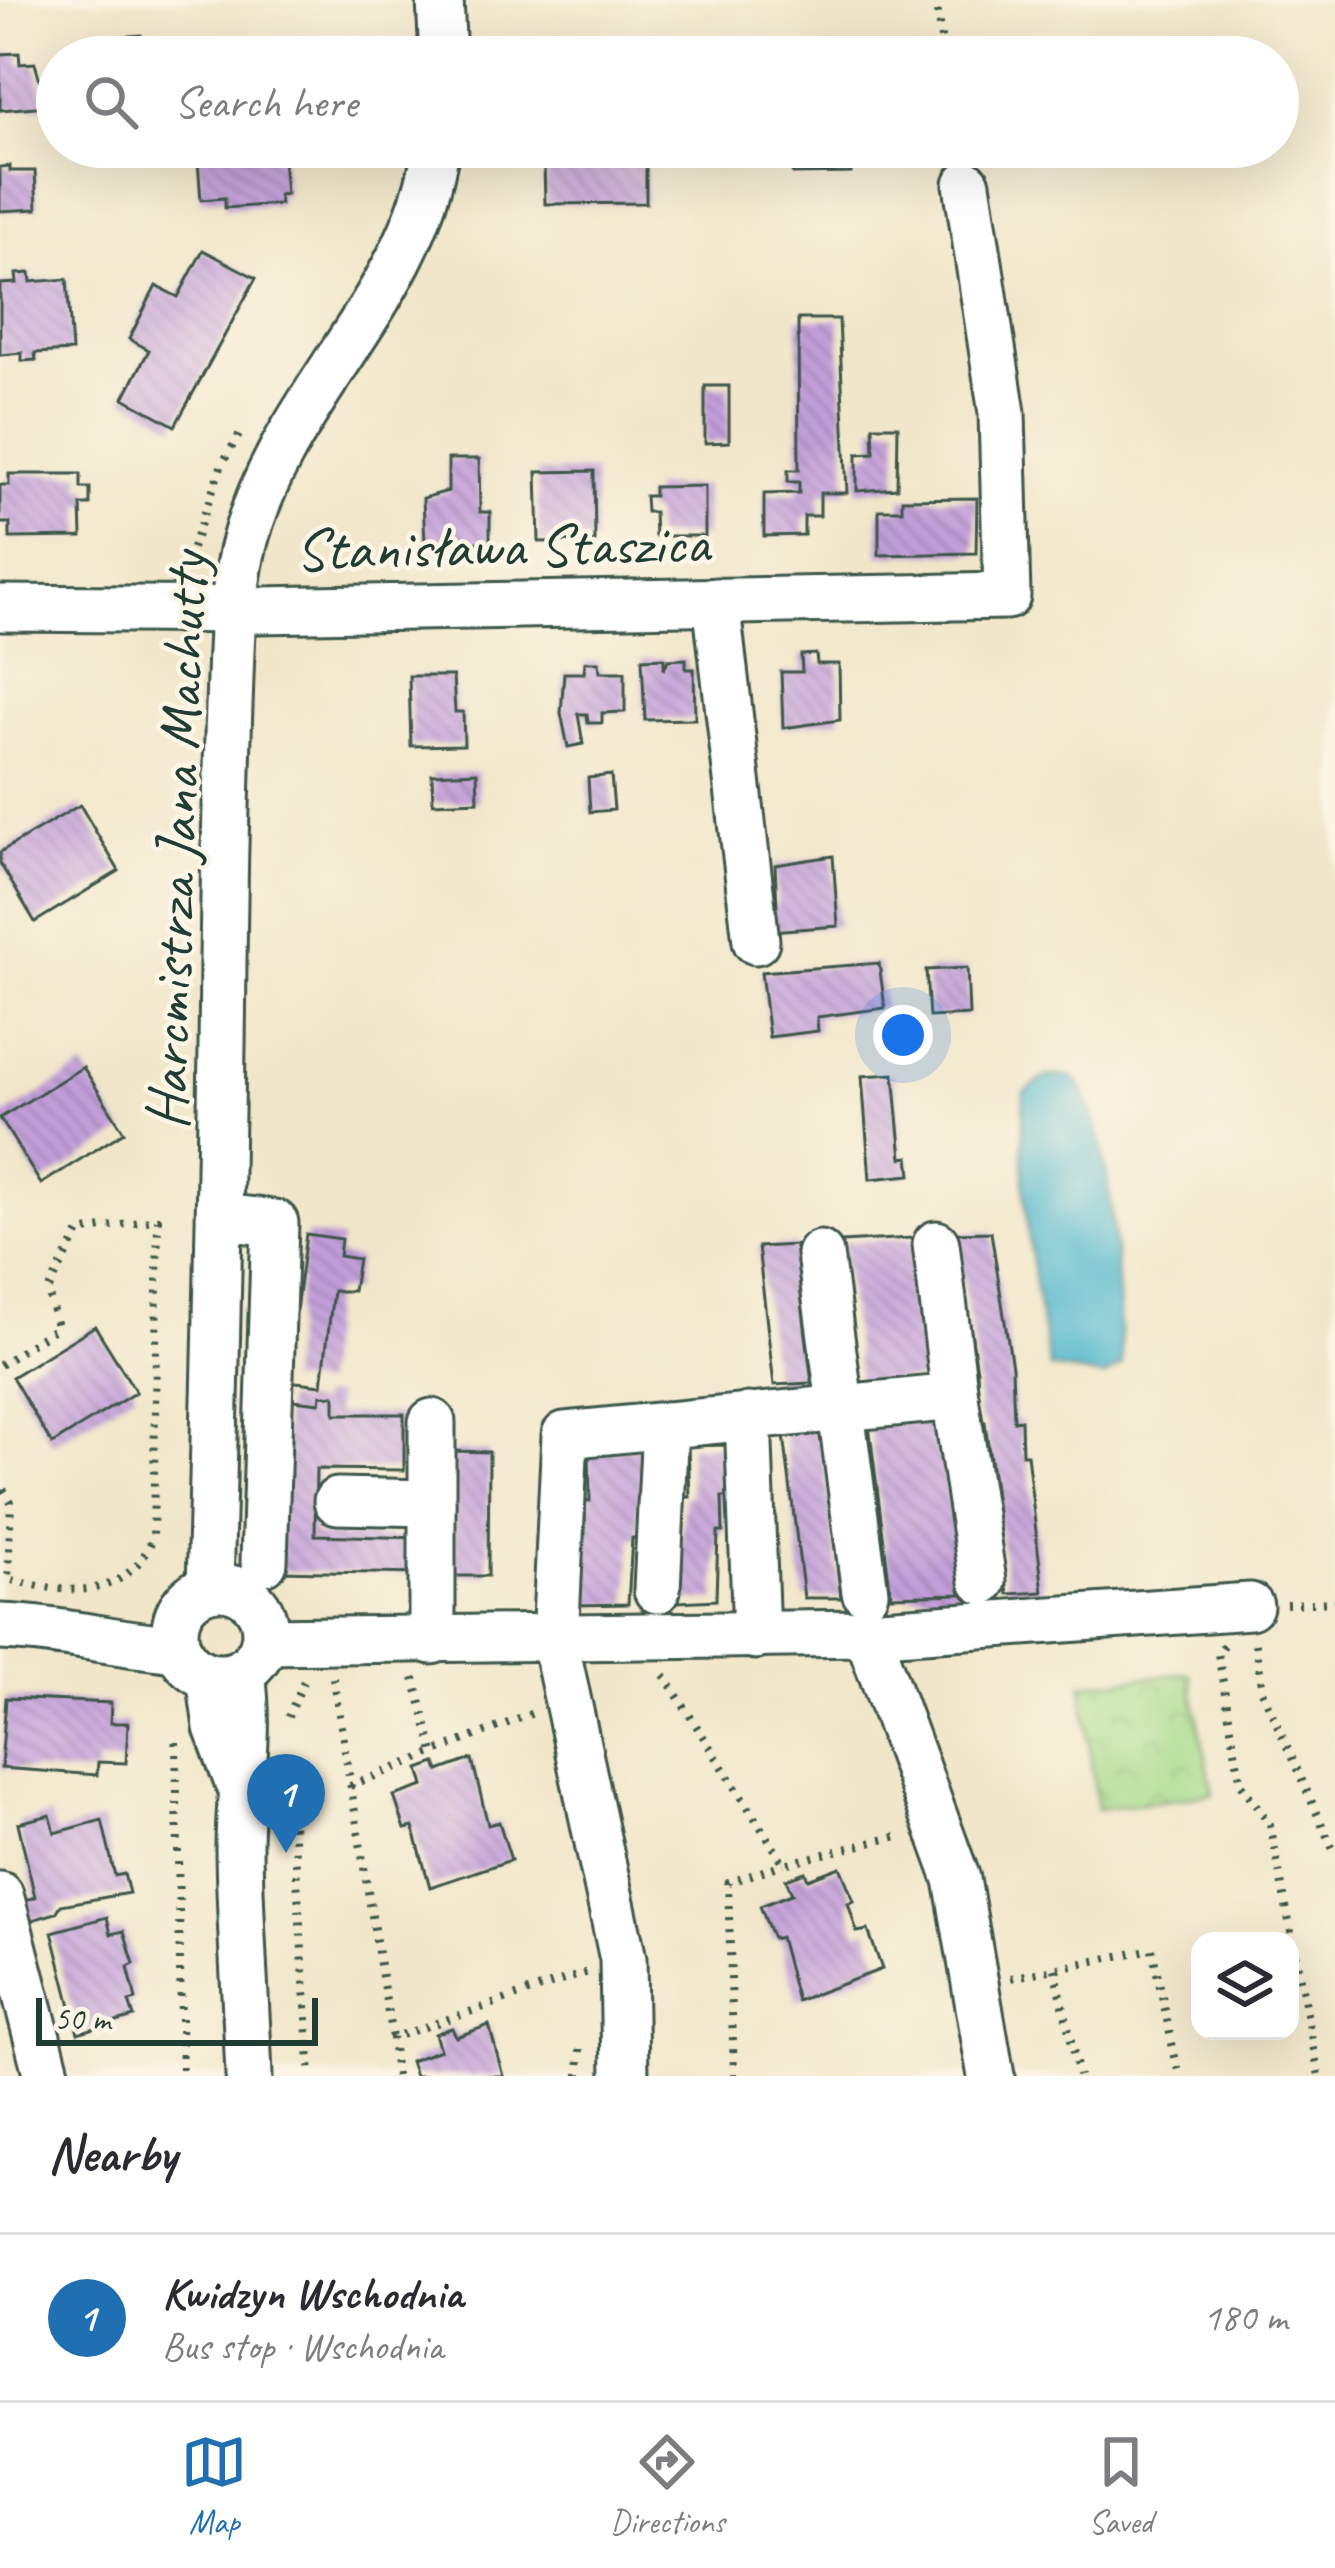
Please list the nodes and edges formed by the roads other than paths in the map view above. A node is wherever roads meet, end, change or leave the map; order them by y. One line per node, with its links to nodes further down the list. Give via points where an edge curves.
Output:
1 (440, 0): 2 (street)
2 (442, 36)
3 (433, 168): 7 (street, Harcmistrza Jana Machutty, via 406,250 258,491)
4 (967, 184): 5 (street, Stanisława Staszica, via 1001,412 1007,596)
5 (716, 601): 7 (street, Stanisława Staszica); 8 (street)
6 (0, 608): 7 (street, Stanisława Staszica)
7 (233, 609): 9 (street, Harcmistrza Jana Machutty)
8 (756, 941)
9 (221, 1217): 19 (street, via 275,1223); 26 (street, Harcmistrza Jana Machutty)
10 (936, 1244): 12 (street)
11 (820, 1254): 13 (street)
12 (955, 1396): 13 (street); 20 (street)
13 (839, 1408): 14 (street); 23 (street)
14 (748, 1417): 16 (street); 25 (street)
15 (432, 1422): 18 (street)
16 (665, 1425): 21 (street); 27 (street, via 565,1435)
17 (337, 1501): 18 (street)
18 (431, 1503): 28 (street)
19 (264, 1562)
20 (983, 1581)
21 (657, 1590)
22 (1250, 1606): 23 (street)
23 (866, 1612): 25 (street); 33 (street, via 964,1908)
24 (0, 1627): 26 (street, via 69,1630 110,1644)
25 (756, 1636): 27 (street)
26 (214, 1640): 28 (street); 31 (street, Harcmistrza Jana Machutty, via 250,1727 240,1788)
27 (555, 1641): 28 (street); 32 (street, via 623,1959)
28 (422, 1655)
29 (0, 1895): 30 (street)
30 (47, 2076)
31 (249, 2076)
32 (625, 2076)
33 (991, 2076)

